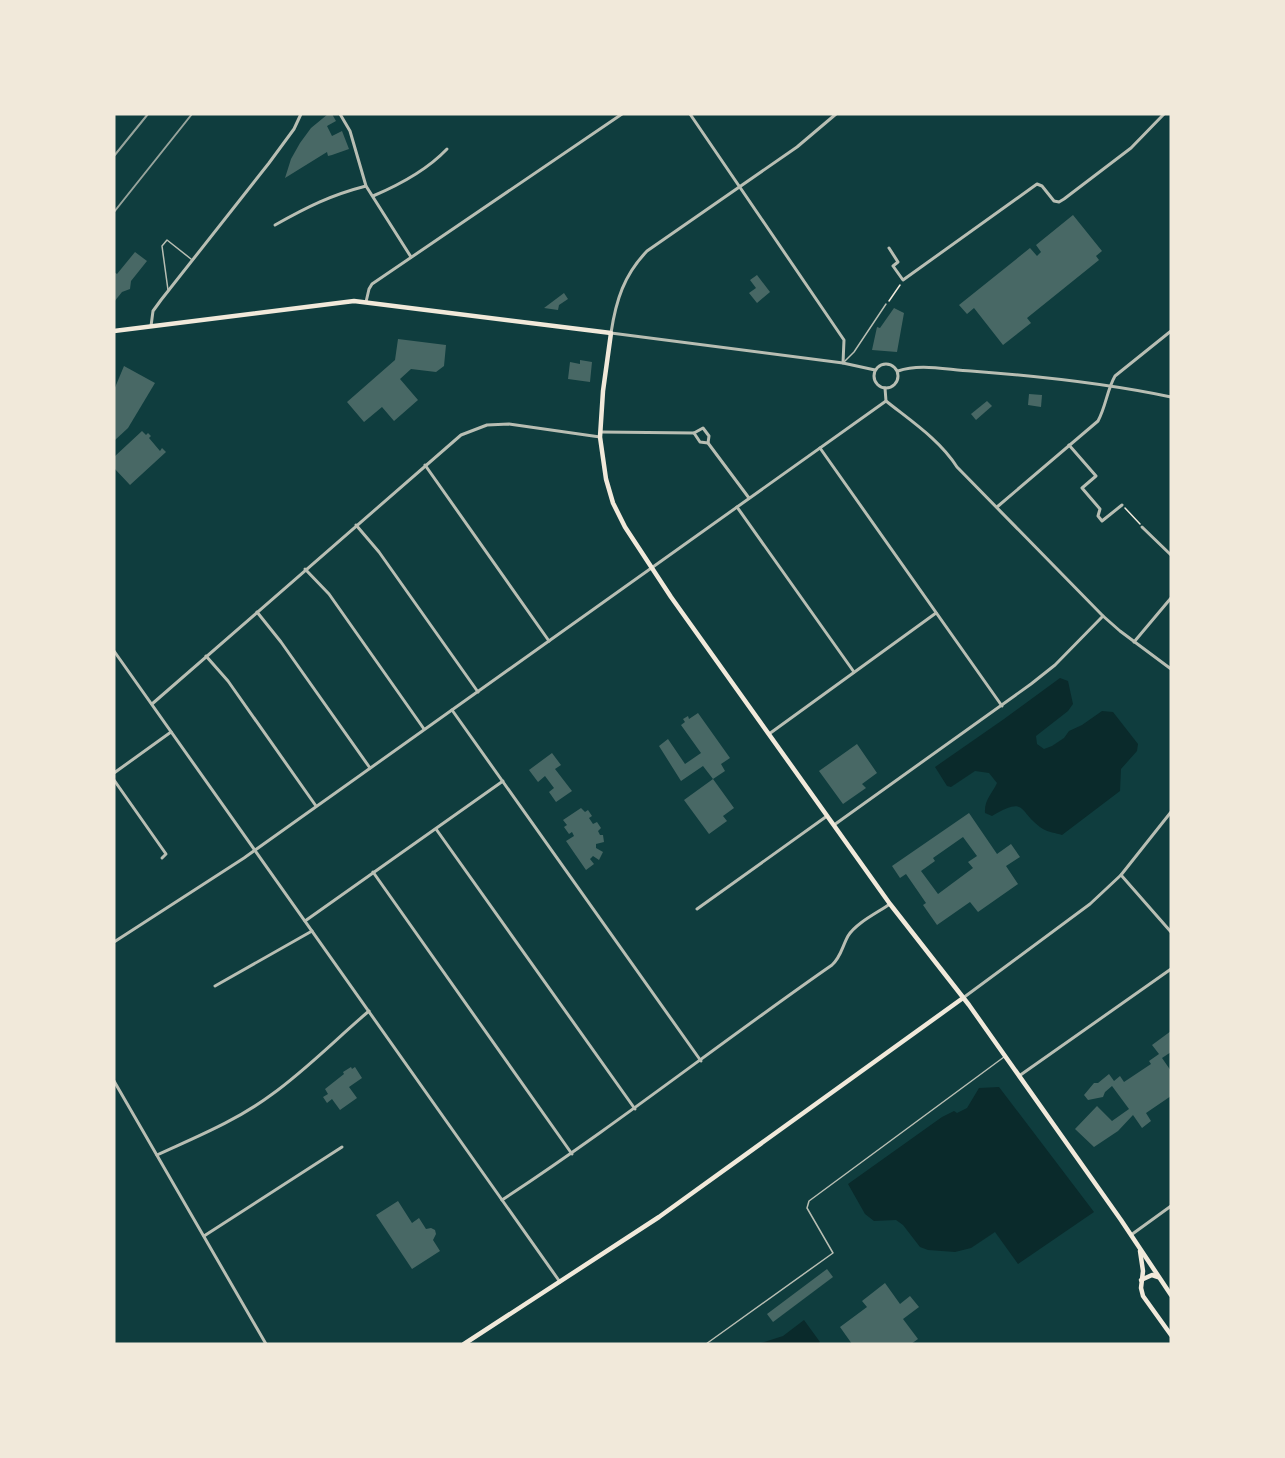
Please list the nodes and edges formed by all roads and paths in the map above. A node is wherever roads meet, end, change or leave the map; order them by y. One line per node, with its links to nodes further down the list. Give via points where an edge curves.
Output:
1 (301, 114): 14 (street, via 269,163)
2 (340, 114): 8 (street, via 350,130)
3 (622, 114): 13 (street)
4 (690, 114): 9 (street)
5 (836, 114): 9 (street)
6 (1164, 114): 15 (street, via 1131,148 1064,199 1054,201 1037,184)
7 (447, 149): 10 (street, via 436,160)
8 (366, 186): 10 (street); 11 (street, via 318,201)
9 (739, 187): 22 (street, via 660,241 636,263 622,286); 23 (street, via 844,340)
10 (373, 196): 13 (street)
11 (275, 225)
12 (889, 248): 15 (street, via 898,262 893,266)
13 (411, 257): 17 (street, via 372,284)
14 (191, 259): 16 (street); 16 (lane, via 167,240 162,246)
15 (903, 280): 18 (path)
16 (168, 290): 19 (street, via 155,309)
17 (366, 302): 19 (main road, via 337,302); 22 (main road)
18 (886, 304): 23 (lane)
19 (151, 326): 20 (main road)
20 (114, 331)
21 (1171, 331): 26 (street, via 1115,376)
22 (611, 333): 23 (street); 30 (main road)
23 (843, 363): 24 (street)
24 (875, 370): 25 (street, via 885,363); 27 (street, via 875,382)
25 (898, 371): 26 (street, via 924,368); 27 (street, via 896,383)
26 (1110, 385): 28 (street); 33 (street, via 1098,421)
27 (885, 388): 29 (street)
28 (1171, 398)
29 (886, 401): 34 (street); 39 (street, via 952,458)
30 (600, 434): 31 (street); 35 (street, via 487,425 461,435); 43 (main road, via 606,479 614,503)
31 (694, 434): 32 (street, via 700,442); 32 (street, via 703,428 709,436)
32 (708, 443): 36 (street)
33 (1069, 446): 37 (street, via 1096,476 1082,488 1100,509 1098,516 1102,521); 39 (street)
34 (820, 448): 36 (street); 47 (street)
35 (425, 465): 40 (street); 49 (street)
36 (749, 498): 38 (street)
37 (1122, 505): 41 (path)
38 (737, 507): 43 (street); 54 (street)
39 (997, 507): 48 (street)
40 (356, 525): 44 (street); 55 (street)
41 (1142, 527): 42 (street)
42 (1171, 555)
43 (651, 568): 49 (street); 61 (main road)
44 (305, 569): 46 (street); 59 (street, via 329,594)
45 (1171, 598): 50 (street)
46 (256, 612): 52 (street); 62 (street)
47 (936, 613): 54 (street); 57 (street)
48 (1103, 616): 50 (street); 57 (street, via 1055,665)
49 (549, 641): 55 (street)
50 (1134, 642): 53 (street)
51 (114, 651): 56 (street)
52 (206, 656): 56 (street); 66 (street)
53 (1171, 669)
54 (854, 672): 61 (street)
55 (478, 692): 58 (street)
56 (152, 704): 60 (street)
57 (1002, 706): 69 (street)
58 (452, 710): 59 (street); 65 (street)
59 (424, 730): 62 (street)
60 (171, 732): 63 (street); 71 (street)
61 (769, 734): 68 (main road)
62 (370, 768): 66 (street)
63 (114, 773)
64 (114, 780): 72 (street, via 166,855)
65 (502, 781): 70 (street); 86 (street)
66 (316, 806): 71 (street)
67 (1171, 812): 74 (street)
68 (827, 816): 69 (main road); 76 (street)
69 (834, 825): 75 (main road)
70 (436, 829): 73 (street); 89 (street)
71 (255, 850): 77 (street); 80 (street)
72 (162, 858)
73 (373, 872): 77 (street); 91 (street)
74 (1121, 874): 79 (street); 83 (street, via 1077,914)
75 (890, 904): 83 (main road); 86 (street, via 848,936 832,965)
76 (697, 909)
77 (305, 921): 78 (street)
78 (312, 931): 82 (street); 84 (street)
79 (1171, 932)
80 (114, 942)
81 (1171, 969): 87 (street)
82 (215, 986)
83 (963, 998): 85 (main road); 100 (main road, via 659,1218)
84 (369, 1011): 92 (street, via 271,1096 228,1122); 93 (street)
85 (1004, 1056): 87 (main road); 105 (lane, via 809,1201 807,1208 833,1253)
86 (701, 1061): 89 (street)
87 (1019, 1076): 95 (main road)
88 (114, 1081): 92 (street)
89 (635, 1109): 91 (street)
90 (342, 1147): 96 (street)
91 (572, 1154): 93 (street)
92 (157, 1155): 96 (street)
93 (502, 1200): 100 (street)
94 (1171, 1206): 95 (street)
95 (1131, 1235): 97 (main road)
96 (204, 1236): 103 (street)
97 (1140, 1247): 98 (main road); 99 (main road)
98 (1158, 1277): 99 (main road, via 1152,1275); 101 (main road)
99 (1142, 1280): 102 (main road, via 1143,1296)
100 (560, 1282): 104 (main road)
101 (1171, 1295)
102 (1171, 1335)
103 (267, 1344)
104 (464, 1344)
105 (706, 1344)

